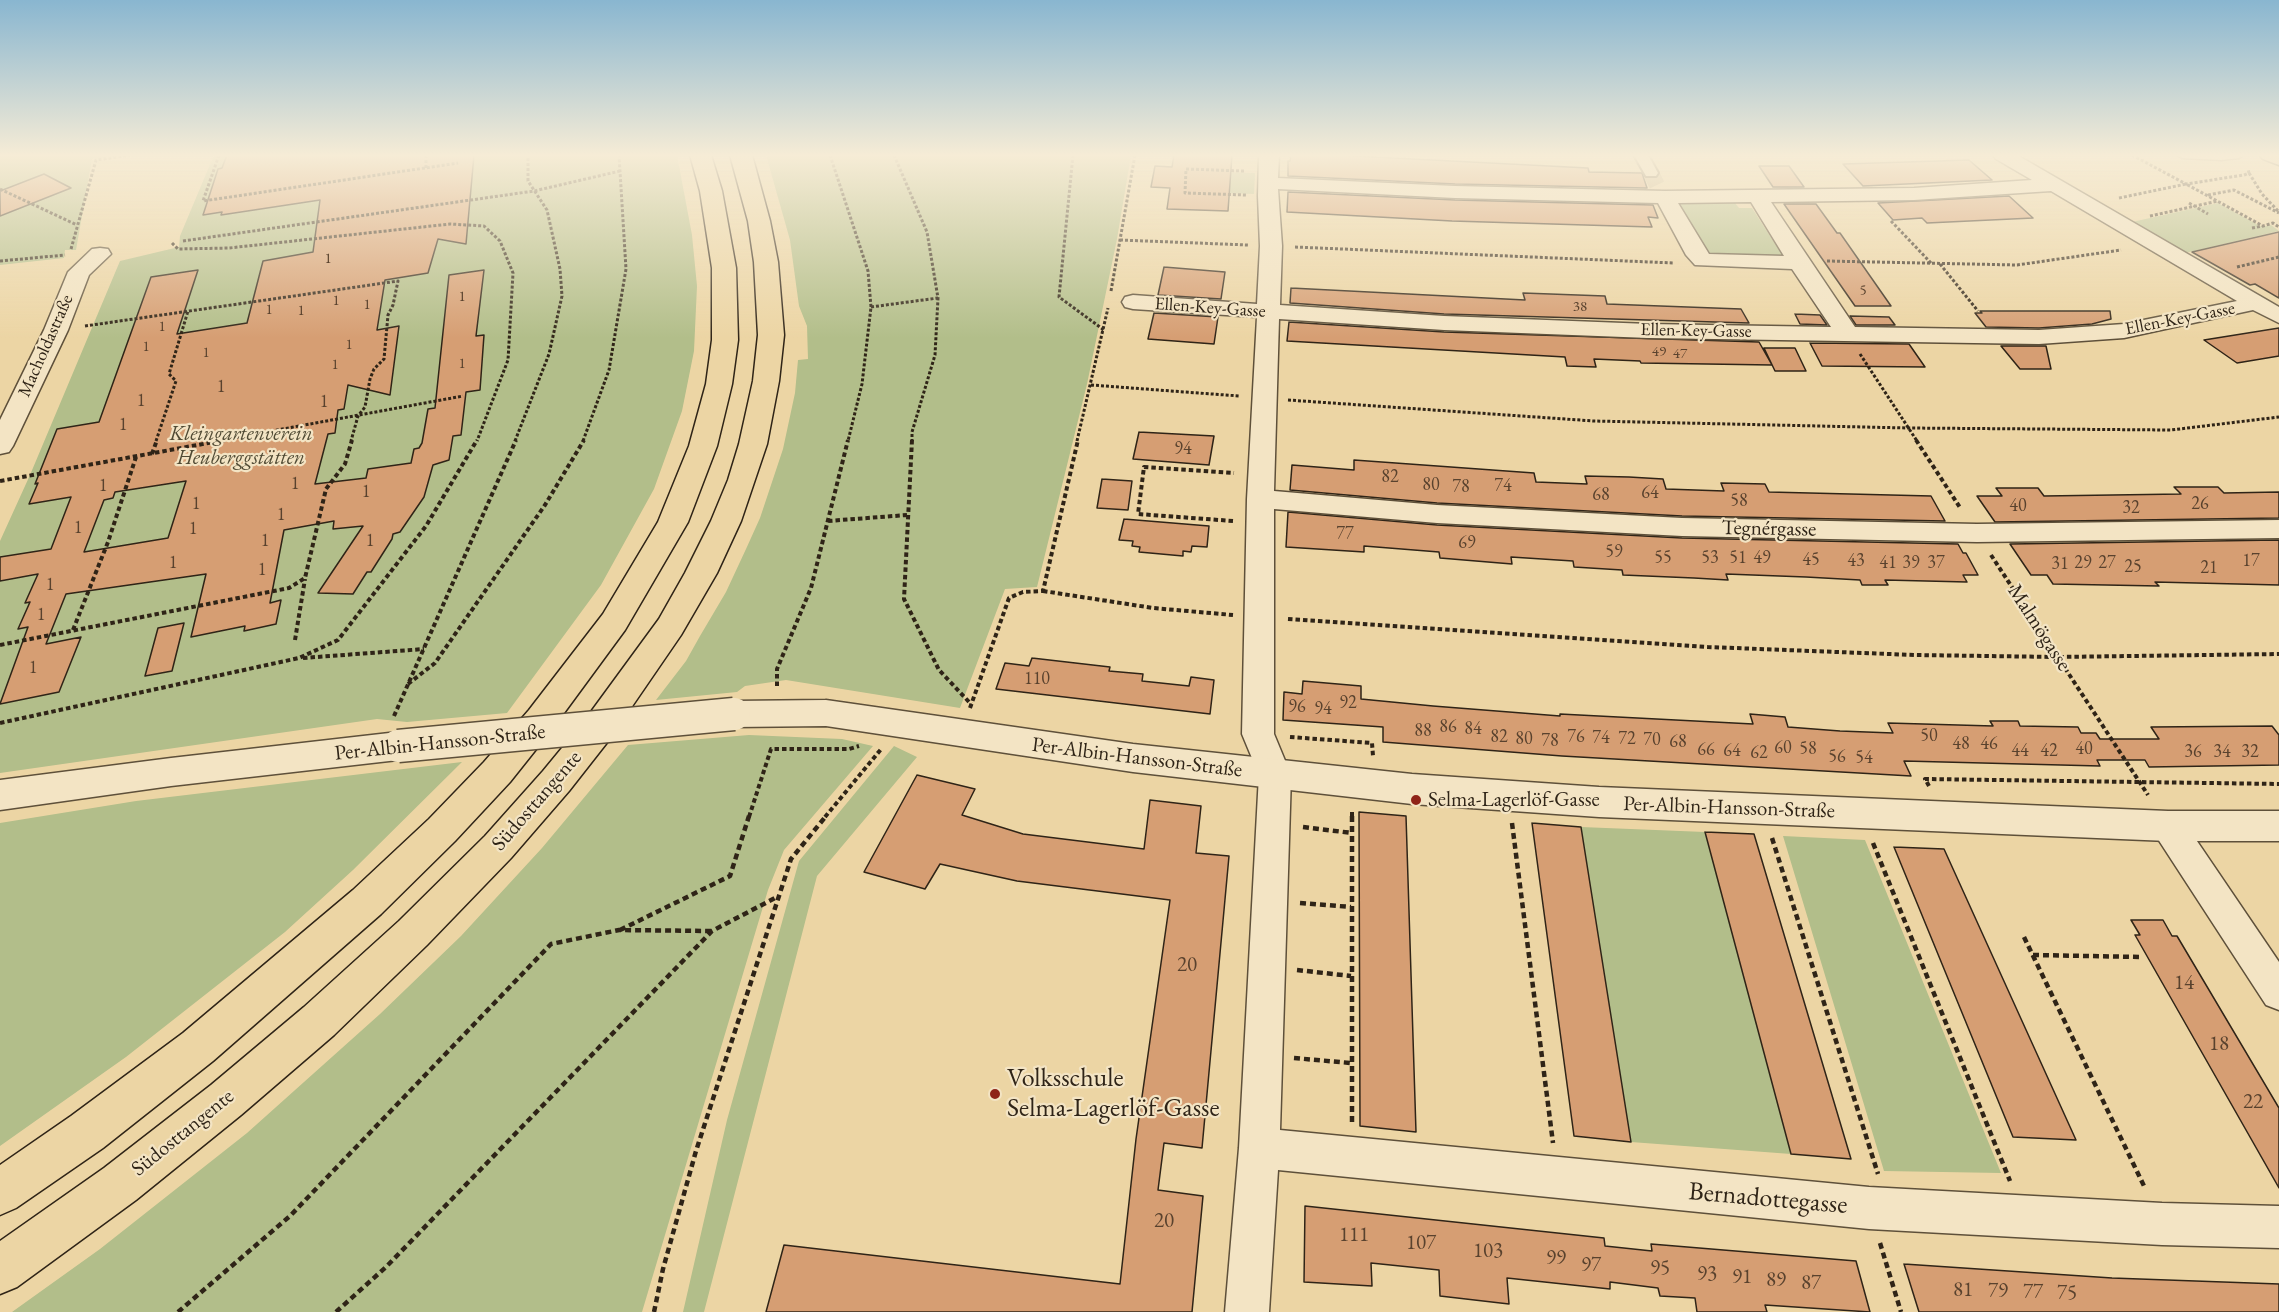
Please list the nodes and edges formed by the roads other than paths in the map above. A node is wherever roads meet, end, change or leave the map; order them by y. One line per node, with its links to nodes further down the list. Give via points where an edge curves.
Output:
1 (716, 216): 23 (main road, via 724,268 725,340 719,384 703,447 673,522 614,622 497,771 367,902 198,1047)
2 (758, 216): 25 (main road, Südosttangente, via 766,262 771,335 753,444 726,521 700,573 670,627 610,712 498,847 319,1021 120,1184)
3 (1270, 216): 11 (street)
4 (1676, 216): 8 (street, via 1703,260)
5 (1770, 216): 8 (street)
6 (2108, 216): 10 (street)
7 (100, 254): 14 (street, Macholdastraße, via 79,272 56,330)
8 (1799, 263): 13 (street)
9 (1133, 302): 11 (street, Ellen-Key-Gasse)
10 (2257, 303): 12 (street); 13 (street, Ellen-Key-Gasse, via 2124,331 2067,336)
11 (1268, 313): 13 (street, Ellen-Key-Gasse, via 1615,329); 15 (street)
12 (2279, 316)
13 (1847, 333)
14 (0, 446)
15 (1260, 499): 16 (street, Tegnérgasse, via 1437,514 1682,527 1977,533); 17 (street, via 1258,734)
16 (2279, 529)
17 (1275, 776): 18 (street, Per-Albin-Hansson-Straße, bridge, via 966,719 734,714 395,733 171,772); 19 (street, Per-Albin-Hansson-Straße, via 1599,802); 22 (street)
18 (0, 795)
19 (2168, 826): 20 (street, Per-Albin-Hansson-Straße); 21 (street)
20 (2279, 826)
21 (2279, 993)
22 (1259, 1148): 24 (street, Bernadottegasse, via 1879,1209); 26 (street)
23 (0, 1192)
24 (2279, 1227)
25 (0, 1270)
26 (1247, 1312)

